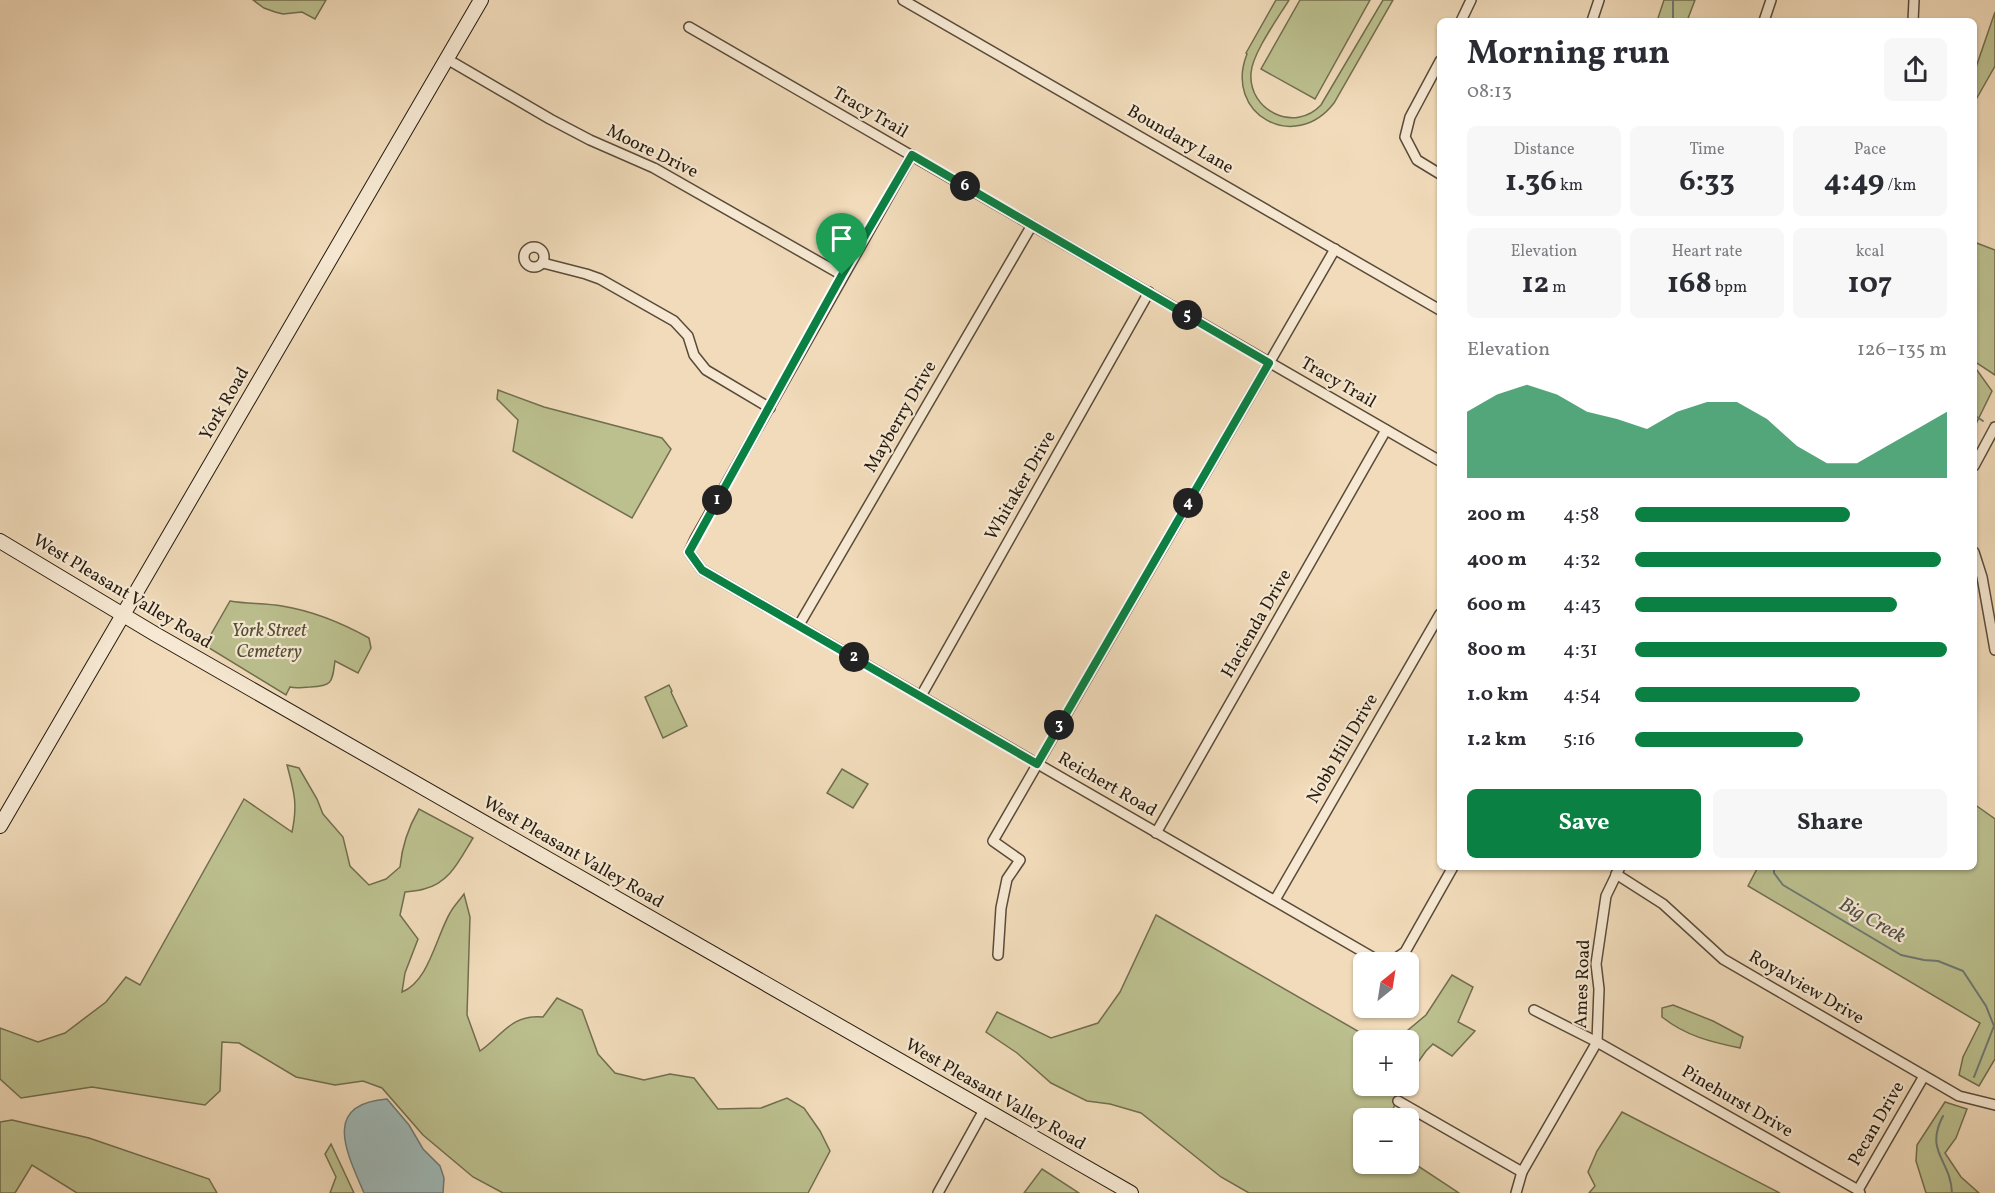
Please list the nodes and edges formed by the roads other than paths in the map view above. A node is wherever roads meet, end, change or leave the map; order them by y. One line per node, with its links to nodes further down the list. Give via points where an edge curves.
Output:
1 (481, 0): 12 (main road, York Road)
2 (903, 0): 17 (street, Boundary Lane)
3 (1471, 0): 7 (street)
4 (1599, 0): 8 (street)
5 (1771, 0): 9 (street)
6 (1914, 0): 10 (street)
7 (1462, 18)
8 (1593, 18)
9 (1765, 18)
10 (1913, 18)
11 (689, 27): 14 (street, Tracy Trail)
12 (447, 59): 19 (street, Moore Drive, via 550,119 654,168); 30 (main road, York Road)
13 (1437, 67): 15 (street, via 1410,117 1405,137 1417,160)
14 (912, 155): 16 (street, Tracy Trail); 19 (street)
15 (1437, 172)
16 (1032, 225): 20 (street, Tracy Trail); 32 (street, Mayberry Drive)
17 (1335, 249): 21 (street, Boundary Lane); 22 (street)
18 (543, 263): 23 (street, via 600,279 674,321 688,336 694,355 706,370)
19 (842, 275): 23 (street)
20 (1149, 292): 22 (street, Tracy Trail); 34 (street, Whitaker Drive)
21 (1437, 308)
22 (1269, 363): 25 (street, Tracy Trail); 35 (street)
23 (770, 408): 32 (street, Reichert Road, via 689,552 702,570)
24 (1995, 427): 27 (street)
25 (1386, 430): 26 (street, Tracy Trail); 37 (street, Hacienda Drive)
26 (1437, 459)
27 (1977, 460)
28 (0, 541): 30 (main road, West Pleasant Valley Road)
29 (1977, 561): 33 (street)
30 (122, 615): 36 (main road, York Road); 47 (main road, West Pleasant Valley Road)
31 (1437, 619): 40 (street, Nobb Hill Drive)
32 (798, 625): 34 (street, Reichert Road)
33 (1995, 650)
34 (921, 696): 35 (street, Reichert Road)
35 (1037, 764): 37 (street, Reichert Road); 41 (street, via 993,841 1020,860 1007,879)
36 (0, 826)
37 (1156, 833): 40 (street, Reichert Road)
38 (1451, 870): 40 (street, Reichert Road, via 1405,952 1392,961 1379,961)
39 (1618, 871): 43 (street, Ames Road, via 1606,896 1596,964); 44 (street, Royalview Drive, via 1663,904 1723,959)
40 (1275, 900)
41 (998, 955)
42 (1534, 1010): 43 (street, Pinehurst Drive)
43 (1597, 1042): 48 (street, Ames Road); 49 (street, Pinehurst Drive)
44 (1924, 1076): 46 (street, Royalview Drive, via 1959,1096); 49 (street, Pecan Drive)
45 (1398, 1101): 48 (street)
46 (1995, 1105)
47 (984, 1110): 50 (street); 51 (main road, West Pleasant Valley Road)
48 (1522, 1172): 52 (street, Ames Road)
49 (1859, 1191)
50 (938, 1193)
51 (1131, 1193)
52 (1516, 1193)

